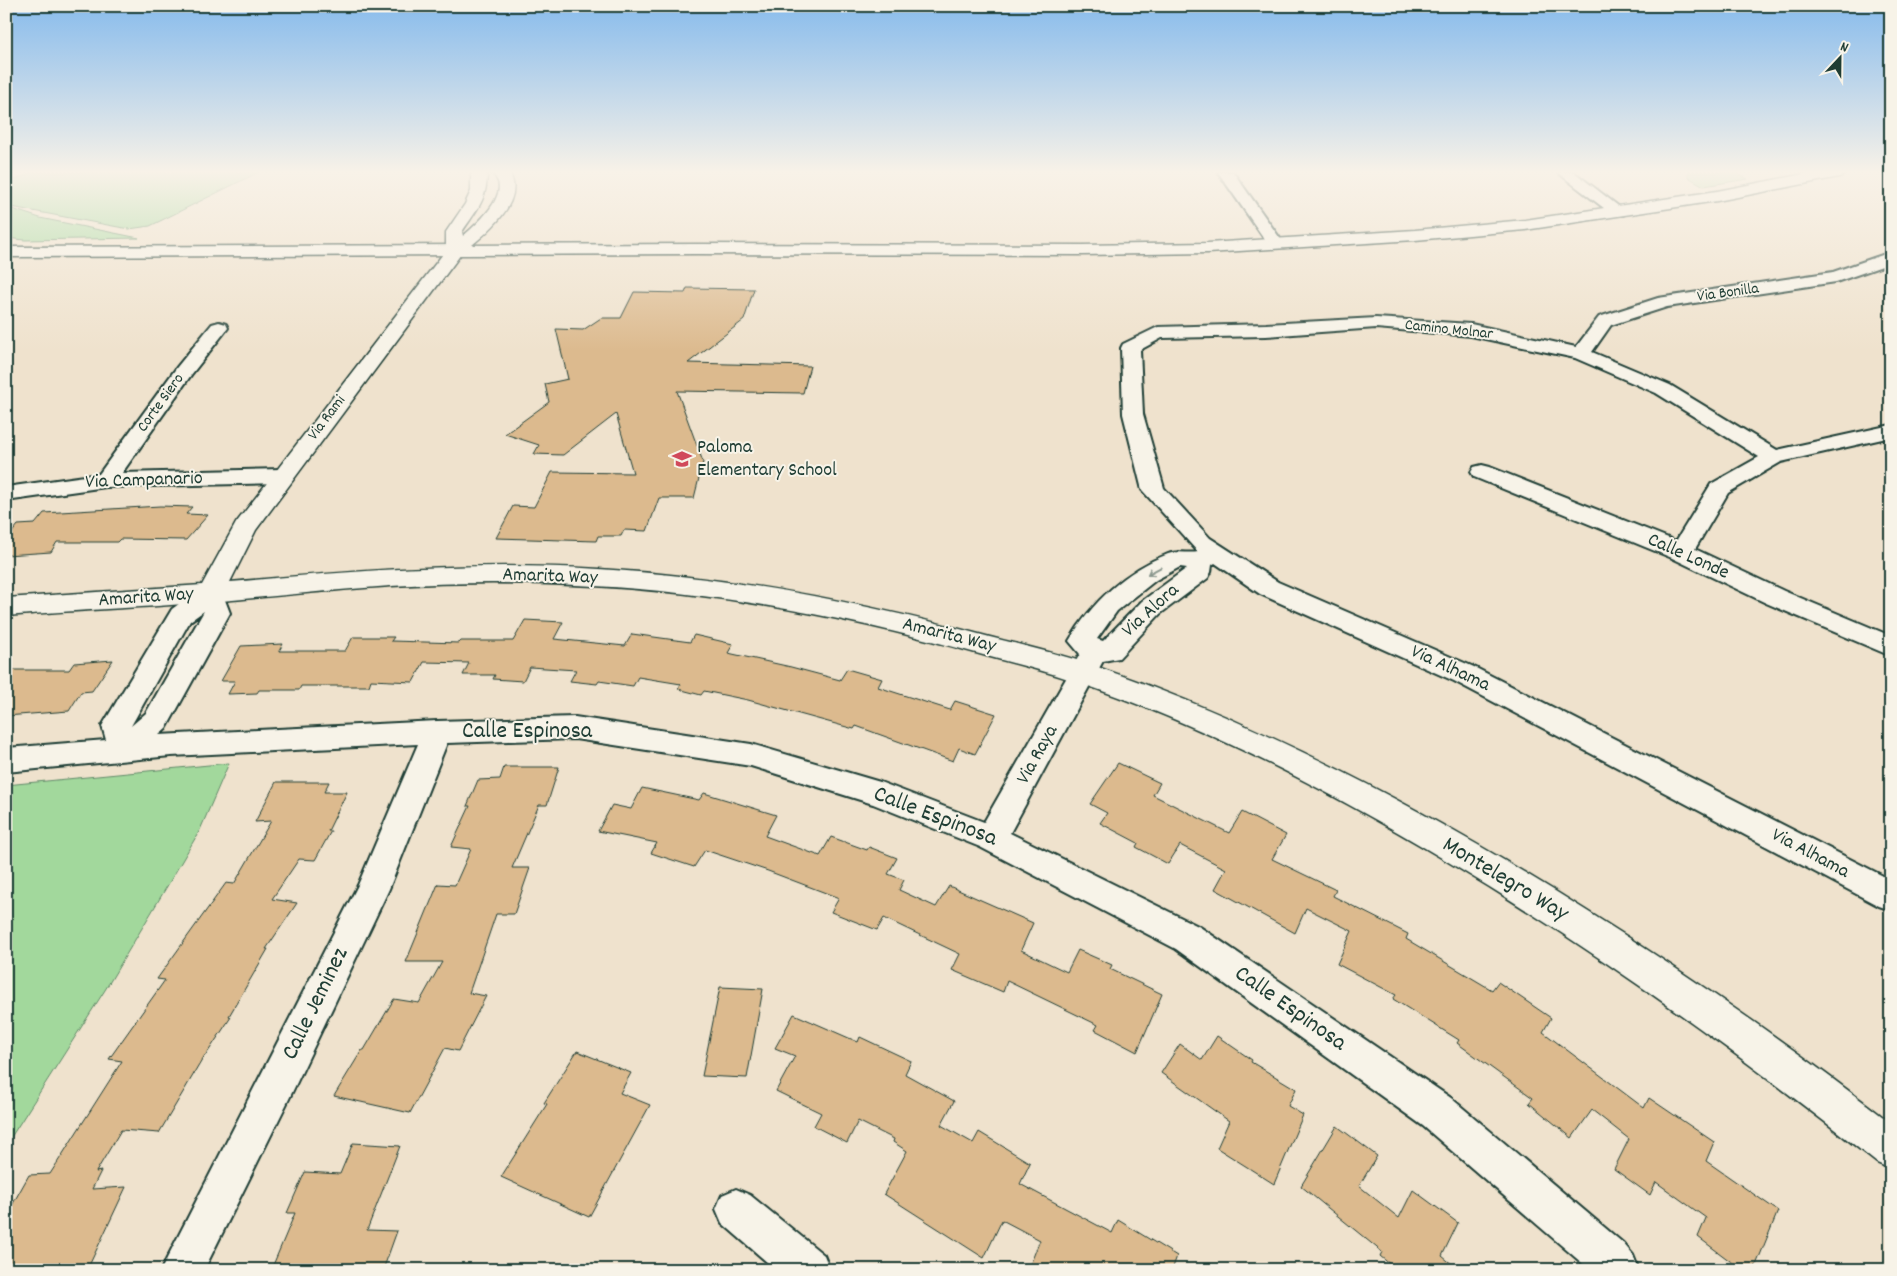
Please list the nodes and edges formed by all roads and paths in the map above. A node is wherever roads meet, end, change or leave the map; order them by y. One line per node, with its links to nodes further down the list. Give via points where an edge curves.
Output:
1 (454, 232): 6 (street)
2 (480, 232): 6 (street)
3 (1267, 232): 5 (street)
4 (1450, 232): 5 (street)
5 (1276, 244): 6 (street, via 1082,250)
6 (455, 250): 7 (street); 15 (street, Via Rami)
7 (6, 252)
8 (1891, 257): 11 (street, Via Bonilla, via 1836,277 1664,302 1638,310 1605,321)
9 (219, 328): 16 (street, Corte Siero)
10 (1130, 348): 11 (street, Camino Molnar, via 1158,332 1376,323 1471,330); 19 (street, Via Alhama, via 1133,414 1153,490 1202,543)
11 (1582, 354): 13 (street, Camino Molnar, via 1663,389)
12 (1891, 431): 13 (street)
13 (1774, 457): 18 (street, via 1720,488)
14 (1482, 472): 18 (street, Calle Londe)
15 (283, 476): 16 (street, Via Campanario); 20 (street, Via Rami, via 245,528)
16 (106, 480): 17 (street, Via Campanario)
17 (6, 494)
18 (1681, 552): 22 (street, Calle Londe)
19 (1208, 557): 23 (street, Via Alora, via 1199,572 1169,591 1137,619 1110,651); 28 (street, Via Alhama, via 1269,588 1464,674)
20 (211, 593): 21 (street, Amarita Way); 23 (street, Amarita Way, via 432,575 593,578 676,584 784,599); 25 (street, via 217,613 156,721)
21 (6, 607)
22 (1891, 647)
23 (1089, 662): 27 (street, Via Raya); 29 (street, Montelegro Way, via 1178,710 1270,750 1400,816 1534,895 1689,998 1821,1093)
24 (437, 732): 25 (street, Calle Espinosa); 27 (street, Calle Espinosa, via 575,728 751,755 880,794); 31 (street, Calle Jeminez, via 373,889)
25 (123, 748): 26 (street, Calle Espinosa)
26 (6, 760)
27 (991, 838): 33 (street, Calle Espinosa, via 1188,938 1437,1112)
28 (1891, 896)
29 (1891, 1149)
30 (736, 1209): 32 (street)
31 (182, 1270)
32 (809, 1270)
33 (1618, 1270)

